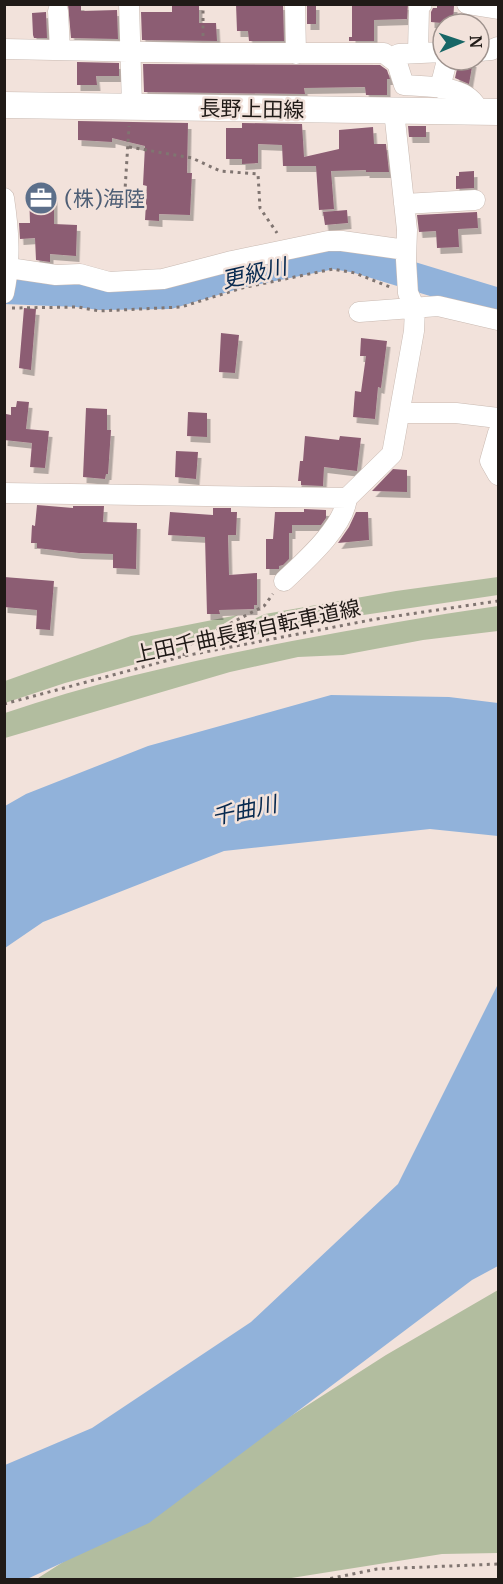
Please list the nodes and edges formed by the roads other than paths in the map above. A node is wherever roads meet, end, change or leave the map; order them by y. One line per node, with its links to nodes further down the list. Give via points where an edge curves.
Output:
1 (129, 4): 9 (street)
2 (296, 4): 12 (street)
3 (422, 4): 11 (street)
4 (467, 4): 5 (street)
5 (498, 9)
6 (58, 11): 8 (street)
7 (4, 49): 8 (street)
8 (60, 50): 9 (street)
9 (131, 51): 12 (street); 17 (street)
10 (431, 52): 11 (street)
11 (418, 53): 13 (street)
12 (296, 54): 13 (street, via 384,53)
13 (390, 58): 15 (street, via 397,63 404,85)
14 (444, 72): 15 (street)
15 (440, 88): 19 (street, via 467,95)
16 (4, 105): 17 (main road, 長野上田線)
17 (131, 106): 18 (main road, 長野上田線)
18 (394, 111): 19 (main road, 長野上田線); 22 (street)
19 (488, 111)
20 (4, 198): 24 (street, via 10,240)
21 (475, 200): 22 (street)
22 (404, 204): 23 (street)
23 (406, 255): 24 (street, via 328,241 163,279 109,282 80,274); 26 (street)
24 (9, 270): 25 (street)
25 (4, 293)
26 (410, 298): 27 (street); 28 (street); 29 (street, via 414,332)
27 (359, 312)
28 (498, 320)
29 (400, 413): 30 (street, via 456,413 498,418); 34 (street, via 392,454)
30 (498, 422)
31 (498, 433): 32 (street, via 490,461)
32 (498, 475)
33 (4, 493): 34 (street)
34 (347, 498): 35 (street, via 338,522)
35 (284, 581)

